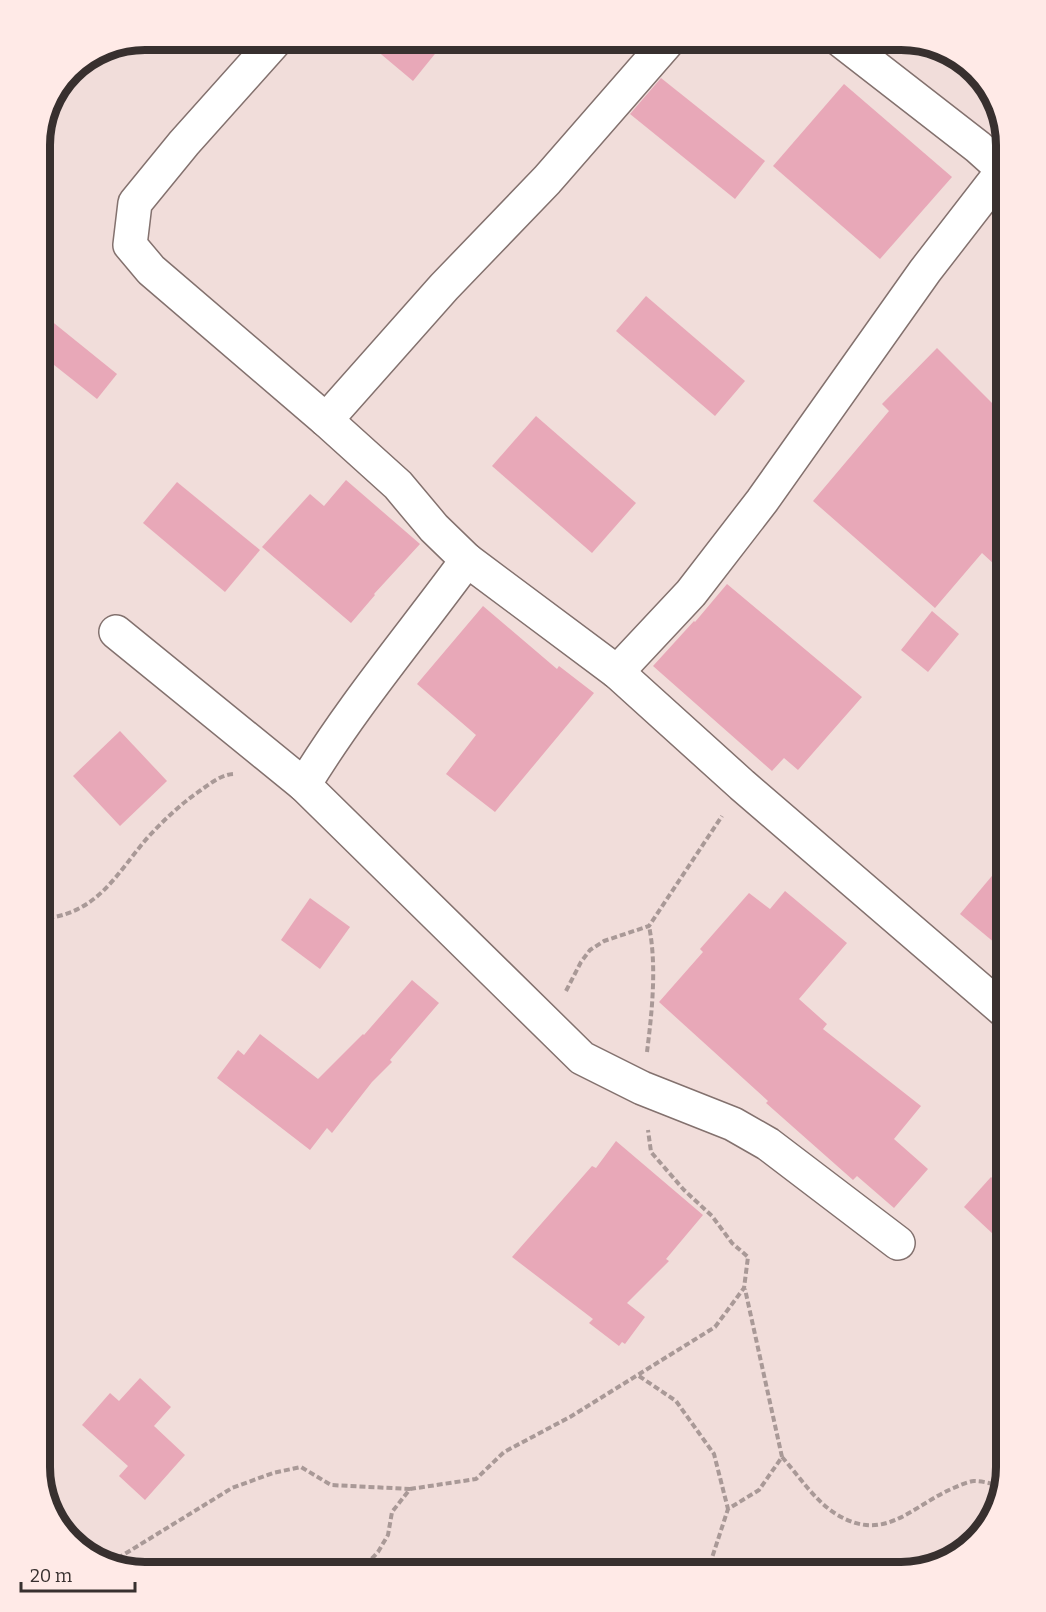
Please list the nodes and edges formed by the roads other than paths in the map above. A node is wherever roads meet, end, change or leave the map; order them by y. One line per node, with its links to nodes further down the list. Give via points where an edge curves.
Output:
1 (267, 50): 6 (street, via 135,203 130,245 151,270)
2 (660, 50): 6 (street, via 547,180 444,287)
3 (853, 50): 4 (street)
4 (996, 161)
5 (996, 182): 9 (street, via 925,271 762,501 691,593)
6 (326, 420): 7 (street, via 398,485)
7 (467, 560): 9 (street); 10 (street, via 365,694)
8 (116, 632): 10 (street)
9 (617, 672): 11 (street)
10 (304, 785): 12 (street, via 582,1058 642,1088 733,1124 768,1144)
11 (996, 1004)
12 (898, 1243)

